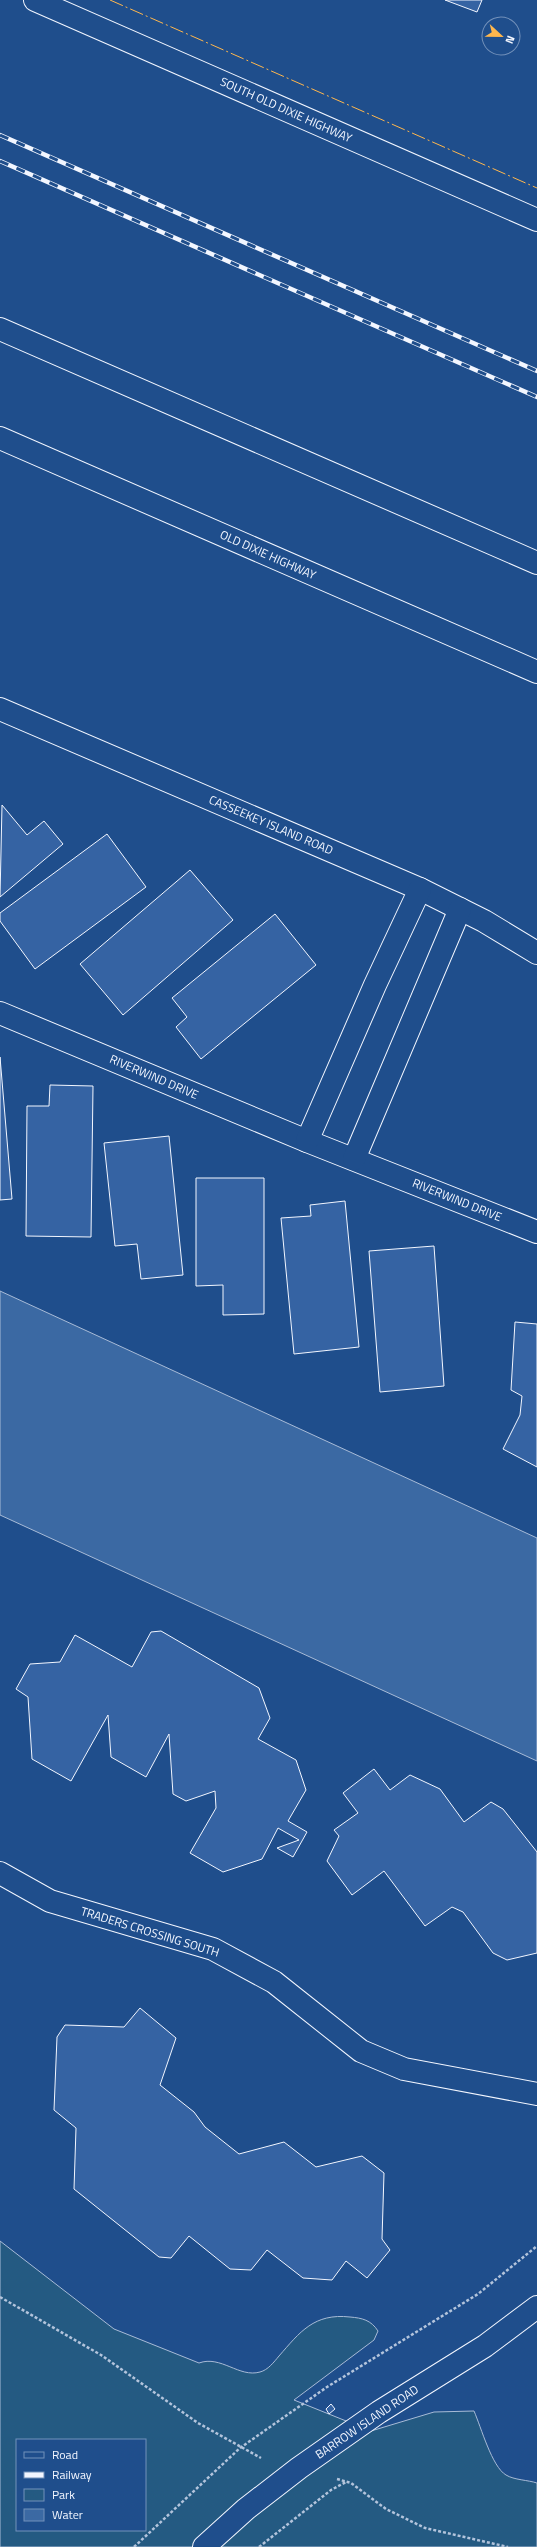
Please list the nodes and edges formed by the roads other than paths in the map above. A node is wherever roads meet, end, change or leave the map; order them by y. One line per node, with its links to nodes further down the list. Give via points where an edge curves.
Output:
1 (35, 0): 2 (street, SOUTH OLD DIXIE HIGHWAY)
2 (537, 220)
3 (0, 329): 5 (street)
4 (0, 438): 6 (street, OLD DIXIE HIGHWAY)
5 (537, 563)
6 (537, 672)
7 (0, 709): 8 (street, CASSEEKEY ISLAND ROAD)
8 (420, 889): 9 (street, CASSEEKEY ISLAND ROAD); 12 (street)
9 (460, 909): 10 (street, CASSEEKEY ISLAND ROAD); 13 (street)
10 (537, 953)
11 (0, 1013): 12 (street, RIVERWIND DRIVE)
12 (307, 1141): 13 (street, RIVERWIND DRIVE)
13 (354, 1159): 14 (street, RIVERWIND DRIVE)
14 (537, 1232)
15 (0, 1873): 16 (street, TRADERS CROSSING SOUTH, via 50,1901 213,1949 274,1982 361,2051 404,2069)
16 (537, 2095)
17 (537, 2307): 18 (street, BARROW ISLAND ROAD, via 485,2346 379,2412 299,2468 246,2509)
18 (204, 2547)

